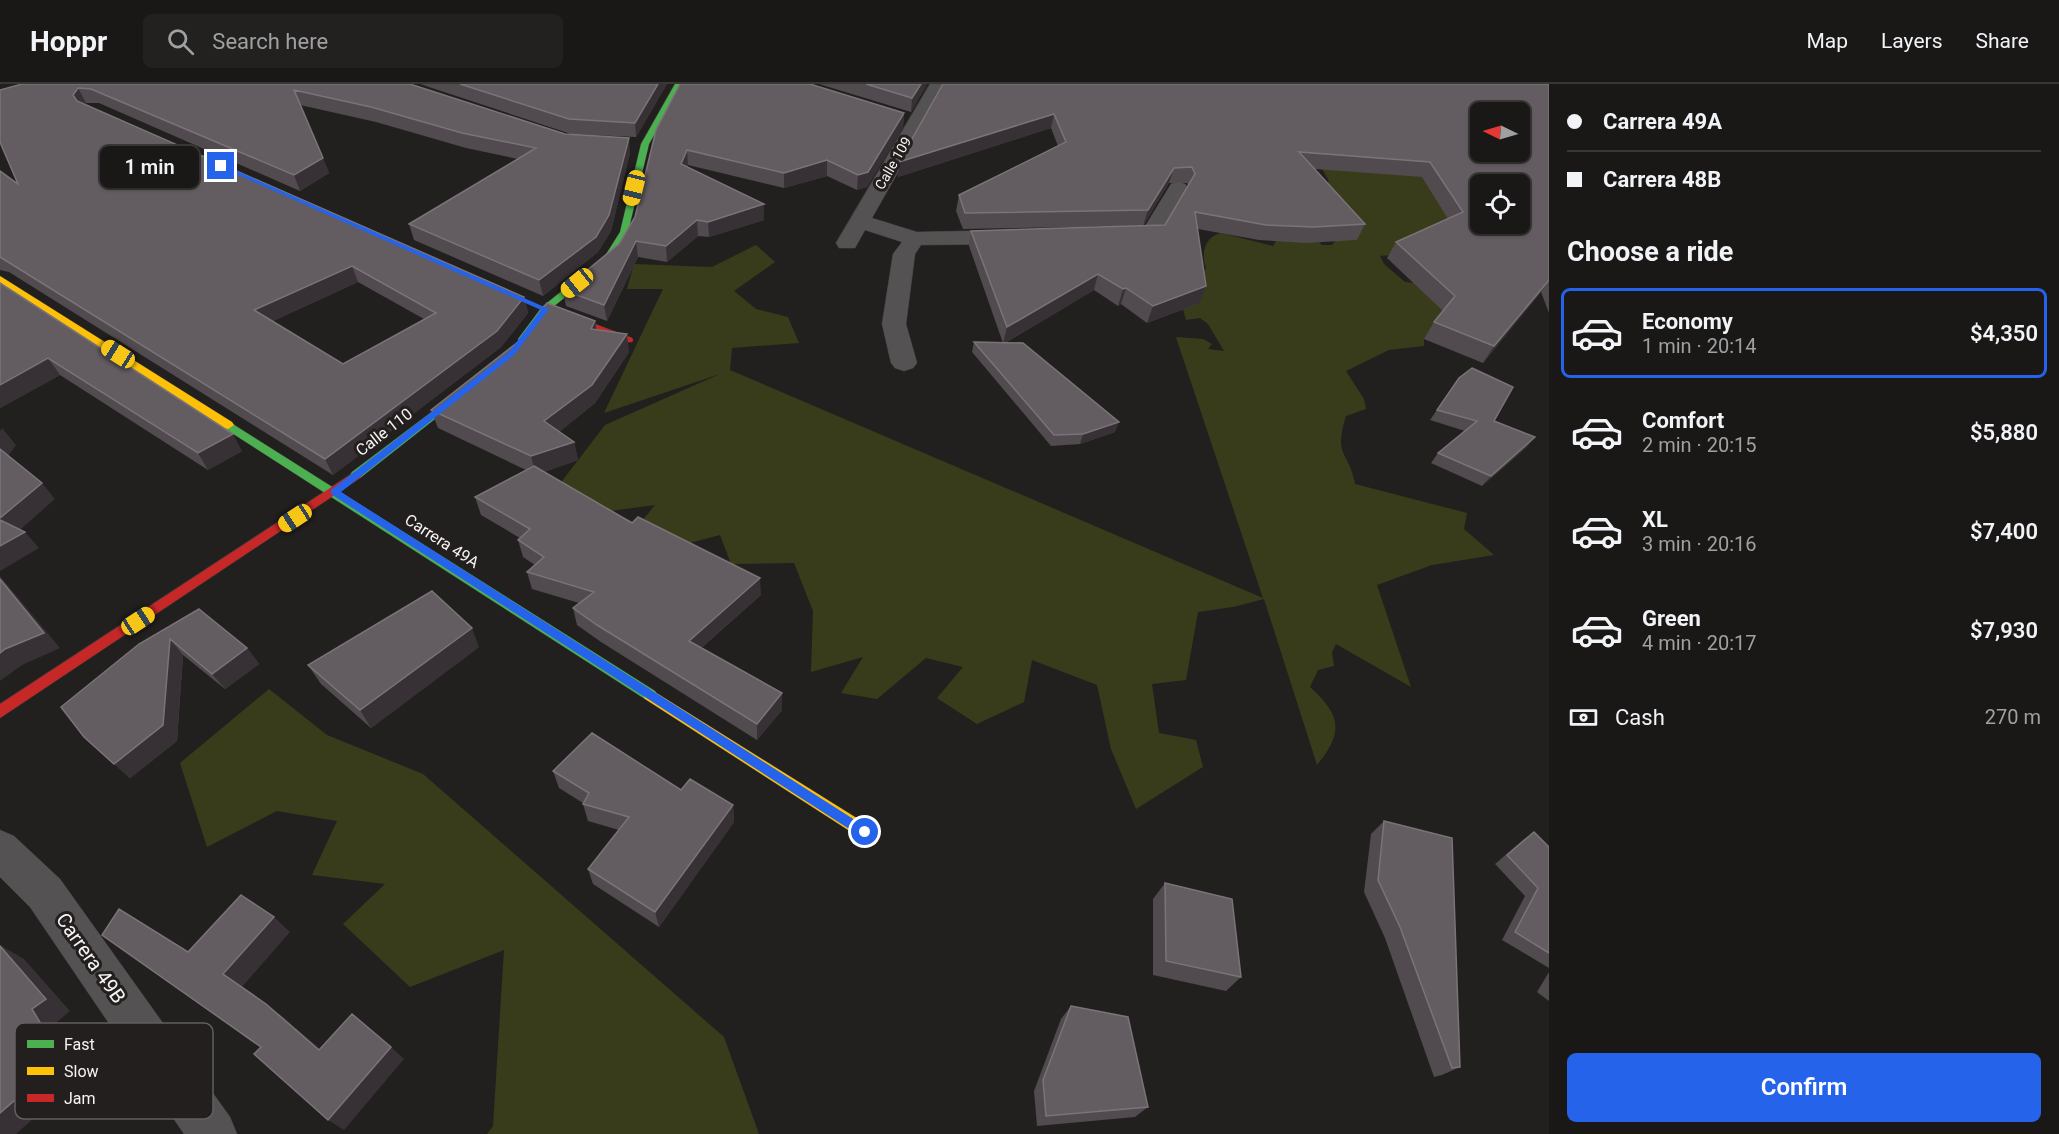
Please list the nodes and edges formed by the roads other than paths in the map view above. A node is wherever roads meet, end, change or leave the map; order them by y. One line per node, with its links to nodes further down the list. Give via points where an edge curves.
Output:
1 (680, 84): 5 (street)
2 (939, 84): 4 (street, Calle 109)
3 (894, 116): 4 (street)
4 (916, 123): 8 (street, Calle 109)
5 (645, 144): 6 (street); 14 (street, via 624,232 609,258)
6 (625, 145)
7 (1178, 188): 9 (street, via 1151,234)
8 (860, 221): 11 (street); 12 (street, Calle 109)
9 (1092, 235)
10 (1033, 236): 11 (street)
11 (915, 239): 17 (street, via 904,254 894,324)
12 (847, 243)
13 (0, 279): 19 (street, Carrera 49A)
14 (540, 306): 15 (street); 16 (street)
15 (628, 340)
16 (517, 347)
17 (904, 363)
18 (484, 376): 19 (street, Calle 110)
19 (334, 492): 20 (street, Calle 110); 21 (street, Carrera 49A)
20 (0, 712)
21 (865, 832)
22 (0, 849): 23 (street, Carrera 49B, via 45,893)
23 (136, 1023)
24 (203, 1119): 25 (street, Carrera 49B)
25 (213, 1134)

